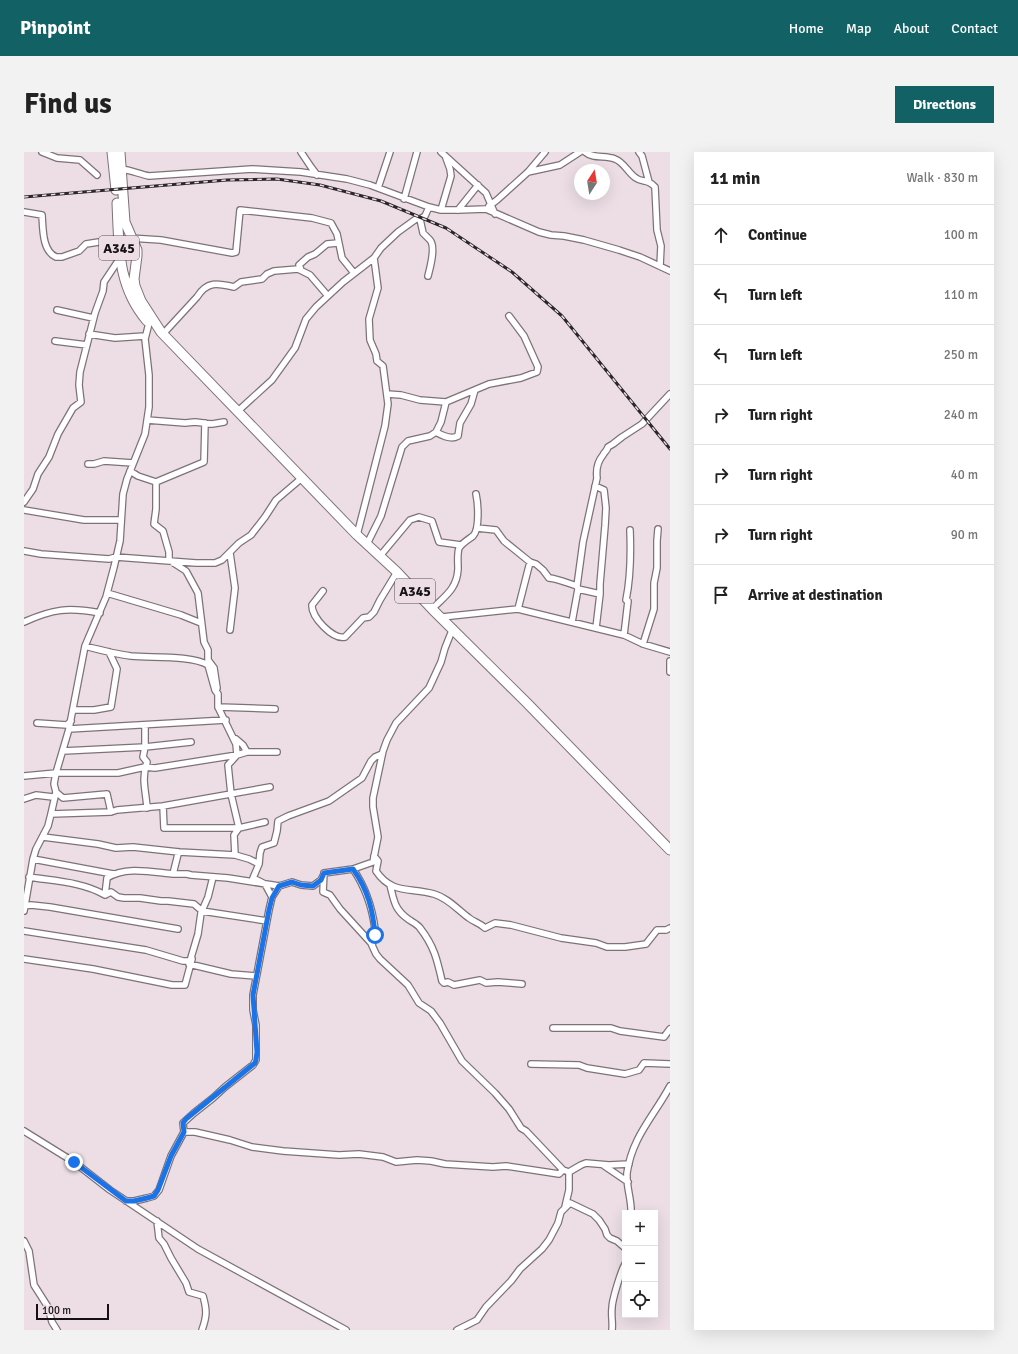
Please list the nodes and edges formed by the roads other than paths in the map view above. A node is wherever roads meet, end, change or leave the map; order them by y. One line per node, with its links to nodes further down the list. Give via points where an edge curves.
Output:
1 (42, 152): 14 (street, via 57,158 80,160)
2 (112, 152): 29 (highway, A345)
3 (120, 152): 12 (highway, A345)
4 (301, 152): 15 (street)
5 (390, 152): 18 (street)
6 (417, 152): 19 (street)
7 (545, 152): 13 (street)
8 (580, 152): 13 (street, via 560,165)
9 (585, 152): 16 (street, via 590,156 620,161 637,179)
10 (639, 152): 16 (street)
11 (443, 154): 17 (street); 23 (street, via 451,176)
12 (121, 169): 15 (street, via 149,176 252,169); 28 (highway, A345, via 124,214)
13 (528, 172): 20 (street)
14 (97, 175)
15 (317, 175): 18 (street, via 347,179)
16 (649, 182): 33 (street, via 655,187 656,192)
17 (478, 185): 20 (street, via 486,193); 24 (street)
18 (378, 188): 19 (street)
19 (404, 198): 21 (street)
20 (491, 204): 22 (street); 26 (street)
21 (429, 207): 23 (street); 27 (street, via 425,216)
22 (486, 209): 24 (street); 26 (street)
23 (441, 210): 24 (street)
24 (458, 210)
25 (24, 212): 29 (street, via 42,215 48,251 56,257 79,251 86,244)
26 (495, 214): 33 (street, via 539,232 584,240 640,257)
27 (420, 219): 32 (street, via 412,221 398,232); 37 (street, via 423,233 432,244)
28 (130, 238): 30 (street, via 161,240 236,252 240,210 331,222); 43 (highway, A345, via 137,250 134,279 137,293)
29 (118, 239): 31 (highway, A345)
30 (338, 243): 34 (street, via 327,244 315,254 308,256 299,265); 36 (street, via 342,258)
31 (120, 258): 41 (street, via 104,282); 42 (highway, A345, via 122,274 130,296)
32 (374, 258): 36 (street); 49 (street, via 378,288 369,319 370,340 377,361 383,366)
33 (660, 266): 35 (street)
34 (301, 270): 38 (street, via 310,275); 43 (street, via 274,271 262,280 242,282 234,287 220,284 208,286)
35 (670, 271)
36 (354, 273): 38 (street)
37 (428, 276)
38 (328, 296): 52 (street, via 311,312 295,348 272,380)
39 (57, 310): 41 (street)
40 (509, 316): 48 (street, via 524,336 538,367 537,372)
41 (93, 318): 44 (street)
42 (149, 323): 43 (highway, A345); 45 (street)
43 (162, 333): 52 (highway, A345)
44 (89, 334): 45 (street, via 115,338); 47 (street)
45 (145, 336): 53 (street, via 149,375)
46 (55, 341): 47 (street)
47 (87, 345): 64 (street, via 80,372 81,402 73,408 58,434 49,457)
48 (475, 390): 51 (street); 56 (street, via 471,404 460,423 458,436 449,438)
49 (387, 394): 51 (street, via 402,394 420,400); 70 (street, via 385,426)
50 (670, 394): 62 (street, via 642,424 608,447 596,471)
51 (446, 402): 56 (street)
52 (238, 411): 60 (highway, A345)
53 (147, 420): 55 (street); 57 (street, via 142,444)
54 (224, 422): 55 (street)
55 (205, 423): 61 (street, via 204,462)
56 (436, 432): 71 (street, via 408,441 402,447 381,516)
57 (133, 463): 58 (street, via 104,461); 59 (street)
58 (88, 464)
59 (130, 471): 61 (street); 66 (street, via 122,494)
60 (303, 477): 70 (highway, A345); 74 (street, via 276,500 251,535 238,543)
61 (156, 482): 77 (street, via 154,524 163,531)
62 (595, 486): 80 (street, via 580,559); 83 (street, via 604,490 606,508)
63 (476, 494): 67 (street)
64 (24, 502)
65 (24, 510): 66 (street, via 84,520)
66 (121, 520): 76 (street)
67 (477, 528): 72 (street, via 475,534); 78 (street, via 496,530 504,542)
68 (658, 529): 95 (street, via 654,609)
69 (630, 530): 94 (street, via 631,568)
70 (357, 534): 71 (highway, A345)
71 (367, 544): 75 (highway, A345)
72 (460, 545): 75 (street, via 439,542 432,521 419,517 410,520); 84 (street, via 453,587)
73 (24, 551): 76 (street, via 109,560)
74 (230, 553): 77 (street, via 222,560 209,564); 93 (street, via 235,588)
75 (380, 556): 79 (highway, A345)
76 (116, 557): 77 (street); 82 (street)
77 (169, 560): 90 (street, via 186,571 198,593)
78 (530, 562): 80 (street, via 536,564 549,578); 85 (street)
79 (397, 572): 81 (street, via 374,612 363,618 345,637 341,638 329,632 313,613 312,605); 84 (highway, A345)
80 (578, 588): 83 (street); 89 (street)
81 (323, 591)
82 (107, 593): 86 (street); 90 (street)
83 (600, 594): 92 (street)
84 (432, 609): 87 (highway, A345)
85 (518, 609): 87 (street); 89 (street)
86 (100, 613): 88 (street, via 73,609 56,610); 96 (street)
87 (442, 617): 91 (highway, A345)
88 (24, 622)
89 (572, 622): 92 (street)
90 (201, 623): 100 (street)
91 (453, 628): 118 (street, via 429,688 396,723); 134 (highway, A345)
92 (596, 628): 94 (street)
93 (230, 630)
94 (624, 635): 95 (street)
95 (643, 644): 98 (street)
96 (85, 646): 97 (street); 106 (street)
97 (109, 652): 99 (street); 106 (street, via 117,669 112,707)
98 (670, 652)
99 (159, 657): 100 (street); 103 (street, via 203,662 208,665)
100 (208, 660): 103 (street, via 214,668)
101 (670, 661): 102 (street)
102 (670, 672)
103 (218, 694): 104 (street)
104 (218, 707): 105 (street); 107 (street)
105 (275, 709)
106 (73, 710): 108 (street)
107 (226, 720): 110 (street); 112 (street)
108 (71, 721): 109 (street, via 67,725); 111 (street)
109 (37, 723)
110 (145, 724): 111 (street); 114 (street)
111 (69, 729): 115 (street)
112 (230, 733): 116 (street); 119 (street, via 236,744)
113 (191, 742): 114 (street)
114 (145, 747): 115 (street); 120 (street)
115 (63, 751): 121 (street)
116 (247, 752): 117 (street); 119 (street)
117 (277, 752)
118 (382, 754): 137 (street, via 373,798 378,837); 139 (street, via 371,761 362,778 329,801 278,821 274,843 262,846)
119 (237, 755): 120 (street, via 155,768); 124 (street, via 228,765)
120 (145, 767): 121 (street, via 118,773); 128 (street, via 143,780)
121 (56, 773): 122 (street); 125 (street)
122 (24, 776)
123 (270, 787): 124 (street)
124 (231, 794): 127 (street); 132 (street)
125 (55, 795): 126 (street, via 36,795); 129 (street, via 63,798 106,794); 130 (street)
126 (24, 799)
127 (163, 806): 128 (street); 132 (street, via 164,828)
128 (147, 808): 129 (street)
129 (111, 812): 130 (street)
130 (51, 814): 133 (street)
131 (265, 822): 132 (street)
132 (239, 828): 136 (street, via 234,835)
133 (43, 837): 135 (street, via 116,848 132,847); 138 (street)
134 (670, 850)
135 (179, 852): 136 (street); 143 (street)
136 (235, 855): 139 (street)
137 (374, 856): 140 (street, via 373,862); 147 (street, via 378,861 376,871)
138 (33, 859): 142 (street); 144 (street)
139 (259, 864): 146 (street, via 253,878)
140 (353, 869): 141 (street); 158 (street, via 368,895 374,921 375,935)
141 (324, 873): 148 (street, via 321,880 313,886 292,882); 158 (street, via 323,892 330,895)
142 (113, 874): 143 (street, via 135,871); 149 (street, via 106,878)
143 (174, 874): 145 (street)
144 (30, 876): 149 (street, via 95,889); 151 (street)
145 (213, 877): 146 (street); 152 (street)
146 (265, 884): 148 (street); 150 (street)
147 (390, 885): 154 (street, via 434,894 447,900 485,928 495,923 511,925 606,947 646,944 657,930); 163 (street, via 396,908 418,926 432,946 444,983 454,985 480,980 486,983)
148 (279, 886): 150 (street)
149 (105, 895): 152 (street, via 111,892 124,898 194,904)
150 (272, 898): 153 (street)
151 (24, 907): 155 (street, via 50,907)
152 (202, 911): 153 (street); 157 (street)
153 (267, 921): 162 (street)
154 (670, 928)
155 (178, 929)
156 (24, 931): 157 (street, via 146,950 183,961 190,961)
157 (196, 937): 161 (street)
158 (372, 945): 173 (street, via 380,959 408,985 419,1002 434,1016 462,1061 495,1093 521,1128)
159 (24, 959): 161 (street, via 180,986 186,985)
160 (175, 960): 161 (street)
161 (191, 964): 162 (street, via 231,974)
162 (256, 976): 170 (street, via 253,1010 256,1025 256,1060 186,1119 183,1123)
163 (522, 984)
164 (553, 1028): 165 (street, via 611,1028 664,1037)
165 (670, 1029)
166 (531, 1064): 167 (street, via 579,1065 625,1074 639,1070 644,1063)
167 (670, 1064)
168 (670, 1086): 171 (street, via 642,1130 632,1151)
169 (24, 1131): 176 (street, via 74,1162)
170 (184, 1132): 173 (street, via 195,1132 252,1147 282,1151 359,1154 383,1157 396,1162 417,1160 506,1166 559,1174); 176 (street, via 154,1196)
171 (630, 1164): 172 (street); 174 (street)
172 (602, 1165): 173 (street, via 586,1163); 174 (street)
173 (566, 1171): 175 (street)
174 (628, 1182): 179 (street)
175 (569, 1190): 177 (street); 178 (street)
176 (126, 1201): 180 (street)
177 (570, 1203): 178 (street); 182 (street, via 592,1214 599,1220 607,1235)
178 (565, 1208): 187 (street, via 542,1250 520,1270 477,1320)
179 (630, 1210)
180 (157, 1221): 185 (street, via 159,1238 189,1292 203,1296 207,1316); 186 (street, via 198,1249)
181 (24, 1241): 184 (street, via 29,1251 34,1285 48,1307)
182 (623, 1246)
183 (622, 1268): 188 (street, via 613,1297)
184 (57, 1330)
185 (202, 1330)
186 (346, 1330)
187 (457, 1330)
188 (612, 1330)

